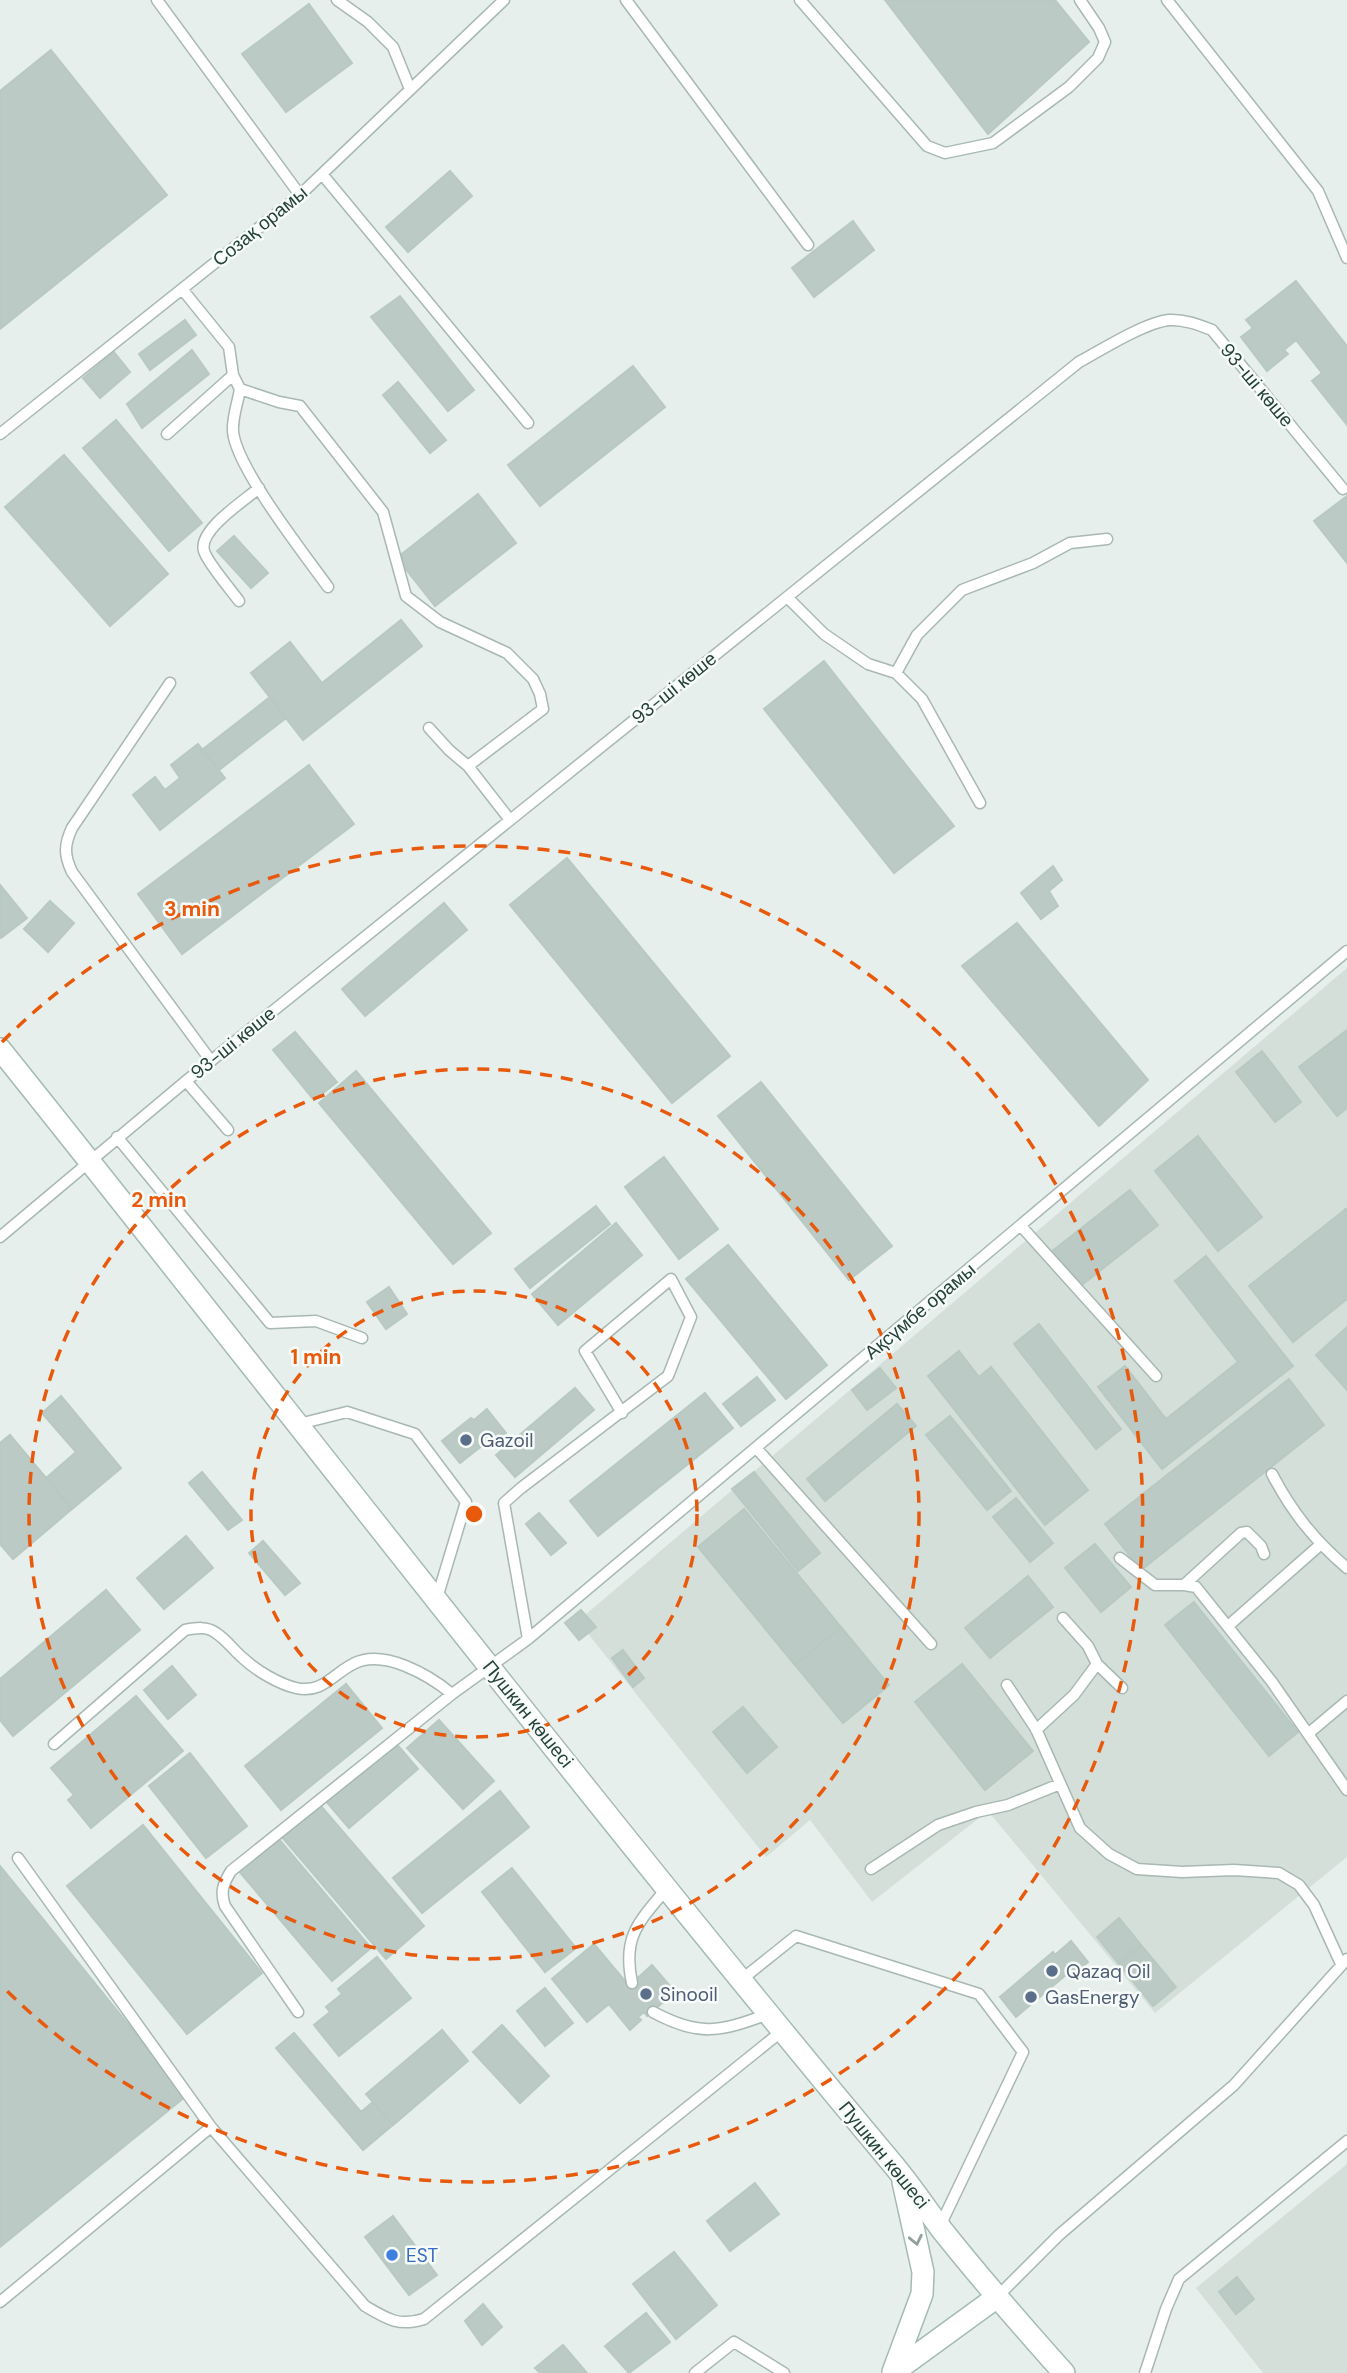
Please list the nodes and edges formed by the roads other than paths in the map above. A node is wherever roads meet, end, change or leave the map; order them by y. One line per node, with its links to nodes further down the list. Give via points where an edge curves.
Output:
1 (157, 0): 10 (lane)
2 (337, 0): 8 (lane, via 393,47)
3 (504, 0): 8 (lane, Созақ орамы)
4 (626, 0): 11 (lane)
5 (800, 0): 6 (lane, via 927,146 945,153 993,143 1069,87 1098,58 1105,42)
6 (1080, 0)
7 (1167, 0): 12 (lane, via 1318,191)
8 (410, 89): 9 (lane, Созақ орамы)
9 (323, 174): 10 (lane, Созақ орамы); 16 (lane)
10 (300, 195): 13 (lane, Созақ орамы)
11 (808, 245)
12 (1347, 258)
13 (182, 289): 14 (lane, via 229,347); 18 (lane, Созақ орамы)
14 (233, 375): 15 (lane); 17 (lane)
15 (240, 388): 19 (lane, via 233,431); 28 (lane, via 300,406 383,512 406,596 440,622 507,653 533,679 543,709)
16 (528, 423)
17 (167, 433)
18 (0, 434)
19 (259, 488): 22 (lane); 24 (lane, via 204,538 204,552)
20 (1343, 489): 23 (lane, 93-ші көше, via 1212,330 1168,320 1079,362)
21 (1107, 539): 25 (lane, via 1070,543 1033,563 962,590 917,635)
22 (328, 587)
23 (787, 597): 25 (lane, via 824,634 868,664); 30 (lane, 93-ші көше)
24 (239, 600)
25 (896, 673): 29 (lane, via 922,699)
26 (170, 683): 33 (lane, via 72,828 65,842 65,857)
27 (429, 728): 28 (lane)
28 (468, 766): 30 (lane)
29 (980, 803)
30 (510, 820): 33 (lane, 93-ші көше)
31 (1347, 951): 38 (lane, Ақсүмбе орамы)
32 (0, 1049): 37 (main road, Пушкин көшесі)
33 (211, 1061): 34 (lane, 93-ші көше)
34 (186, 1081): 35 (lane); 36 (lane, 93-ші көше)
35 (228, 1130)
36 (117, 1137): 37 (lane, 93-ші көше); 40 (lane, via 270,1323 316,1321)
37 (89, 1160): 39 (lane, 93-ші көше); 43 (main road, Пушкин көшесі)
38 (1021, 1226): 41 (lane); 44 (lane, Ақсүмбе орамы)
39 (0, 1237)
40 (362, 1338)
41 (1156, 1376)
42 (621, 1413): 42 (lane, via 668,1376 691,1317 671,1279 585,1351); 54 (lane, via 504,1503)
43 (299, 1424): 51 (main road, Пушкин көшесі); 51 (lane, via 347,1412 415,1434 466,1502)
44 (757, 1449): 54 (lane, Ақсүмбе орамы); 55 (lane)
45 (1272, 1474): 46 (lane)
46 (1320, 1545): 49 (lane); 53 (lane)
47 (1264, 1554): 50 (lane, via 1247,1532 1241,1533)
48 (1120, 1558): 50 (lane, via 1155,1585)
49 (1347, 1568)
50 (1184, 1585): 53 (lane, via 1196,1587)
51 (437, 1598): 57 (main road, Пушкин көшесі)
52 (1063, 1618): 56 (lane)
53 (1228, 1626): 63 (lane)
54 (528, 1639): 57 (lane, Ақсүмбе орамы)
55 (931, 1644)
56 (1097, 1664): 59 (lane); 62 (lane, via 1074,1695)
57 (490, 1668): 60 (lane, Ақсүмбе орамы); 69 (main road, Пушкин көшесі)
58 (1007, 1685): 62 (lane)
59 (1122, 1688)
60 (452, 1694): 64 (lane, via 414,1669 369,1658 325,1685 297,1688 245,1661 215,1632 185,1630); 73 (lane, Ақсүмбе орамы, via 231,1871 223,1884 225,1906)
61 (1347, 1701): 63 (lane)
62 (1036, 1730): 65 (lane)
63 (1309, 1733): 66 (lane)
64 (54, 1744)
65 (1060, 1784): 68 (lane, via 938,1825); 70 (lane, via 1080,1828 1109,1854 1138,1869 1279,1873 1299,1885)
66 (1347, 1790)
67 (18, 1858): 77 (lane)
68 (871, 1869)
69 (668, 1888): 71 (main road, Пушкин көшесі); 72 (lane, via 641,1919 630,1943)
70 (1344, 1962): 81 (lane, via 1234,2085 1059,2235)
71 (741, 1980): 75 (main road, Пушкин көшесі); 80 (lane, via 796,1936 979,1993 1023,2052)
72 (632, 1983)
73 (298, 2012)
74 (653, 2012): 75 (lane, via 695,2029 729,2028)
75 (768, 2014): 76 (main road, Пушкин көшесі)
76 (782, 2031): 77 (lane, via 424,2319 411,2323 385,2318 365,2306); 79 (main road, Пушкин көшесі)
77 (211, 2127): 82 (lane)
78 (1347, 2141): 87 (lane, via 1179,2279)
79 (901, 2173): 80 (main road, Пушкин көшесі); 83 (main road, one-way to 83, via 923,2273 922,2294)
80 (940, 2226): 81 (main road, Пушкин көшесі)
81 (997, 2297): 83 (main road); 86 (main road, Пушкин көшесі)
82 (0, 2302)
83 (893, 2372)
84 (695, 2373): 85 (lane, via 734,2342)
85 (784, 2373)
86 (1064, 2373)
87 (1145, 2373)

